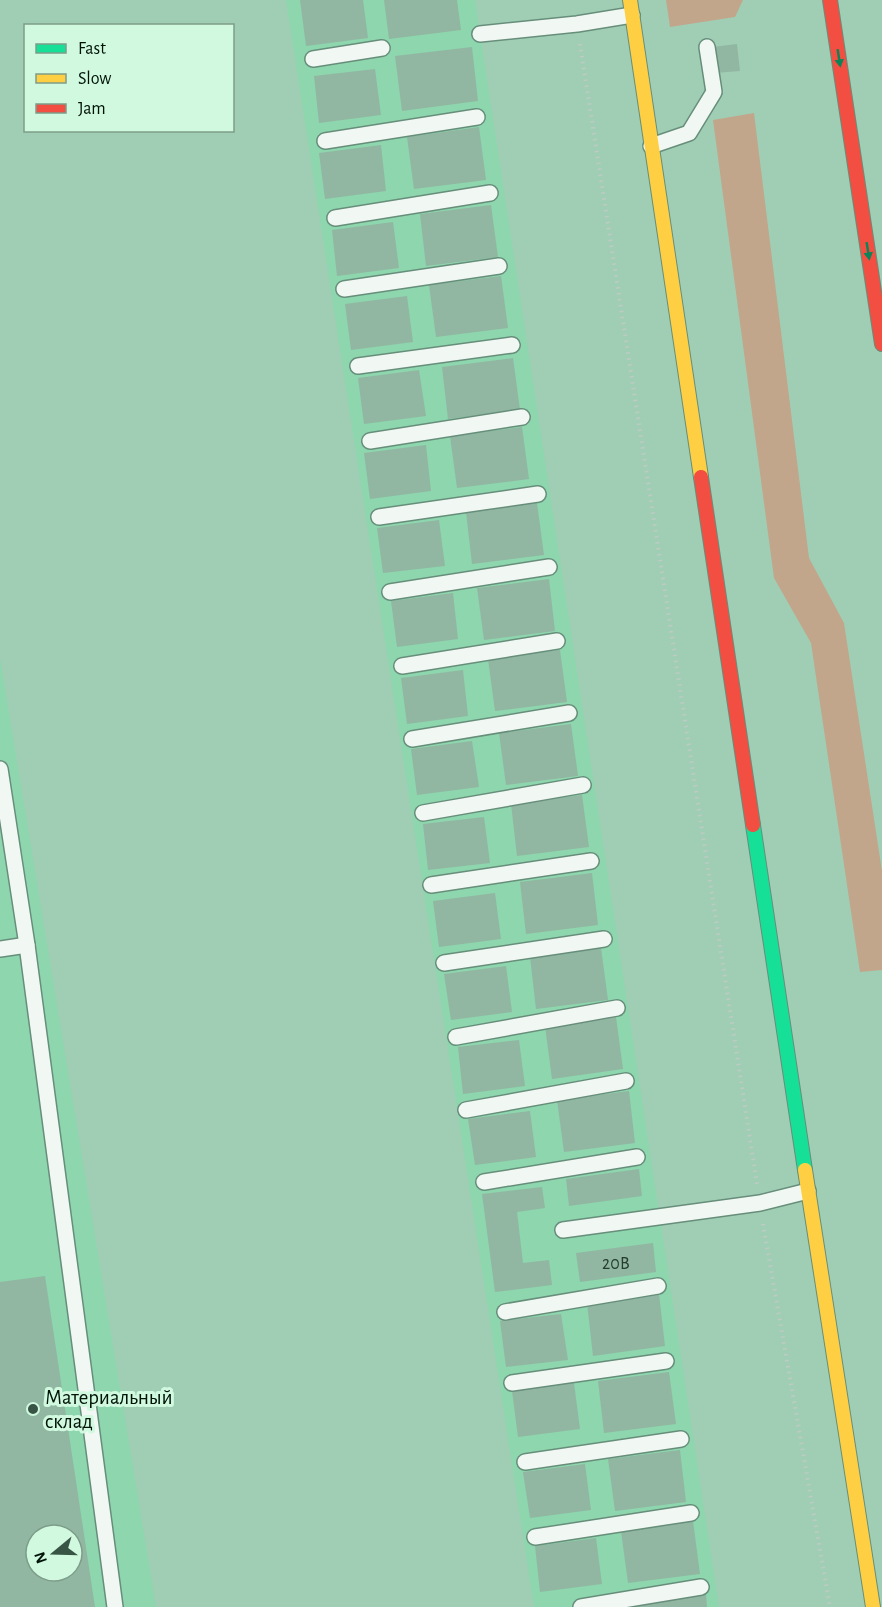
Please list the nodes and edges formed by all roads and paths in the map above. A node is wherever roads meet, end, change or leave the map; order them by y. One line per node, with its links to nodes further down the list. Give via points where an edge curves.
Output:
1 (830, 0): 15 (main road, one-way to 15)
2 (631, 7): 3 (lane); 10 (main road)
3 (578, 24): 4 (lane); 44 (path)
4 (480, 34)
5 (707, 47): 10 (lane, via 714,92 689,133)
6 (382, 48): 7 (lane)
7 (313, 59)
8 (477, 117): 9 (lane)
9 (325, 141)
10 (651, 146): 43 (main road)
11 (490, 193): 12 (lane)
12 (336, 218)
13 (499, 266): 14 (lane)
14 (344, 289)
15 (882, 344)
16 (512, 345): 17 (lane)
17 (358, 366)
18 (522, 417): 19 (lane)
19 (370, 441)
20 (538, 494): 21 (lane)
21 (379, 518)
22 (549, 567): 23 (lane)
23 (390, 591)
24 (557, 640): 25 (lane)
25 (402, 666)
26 (569, 713): 27 (lane)
27 (411, 739)
28 (0, 769): 34 (lane)
29 (583, 785): 30 (lane)
30 (423, 813)
31 (591, 861): 32 (lane)
32 (430, 885)
33 (604, 939): 36 (lane)
34 (27, 945): 35 (lane); 55 (lane)
35 (0, 949)
36 (444, 963)
37 (617, 1008): 38 (lane)
38 (456, 1037)
39 (626, 1081): 40 (lane)
40 (466, 1110)
41 (637, 1157): 42 (lane)
42 (484, 1182)
43 (808, 1191): 44 (lane); 58 (main road)
44 (760, 1203): 45 (lane); 57 (path)
45 (563, 1230)
46 (658, 1286): 47 (lane)
47 (505, 1312)
48 (666, 1361): 49 (lane)
49 (512, 1383)
50 (681, 1439): 51 (lane)
51 (525, 1462)
52 (691, 1513): 53 (lane)
53 (535, 1537)
54 (701, 1587): 56 (lane)
55 (115, 1607)
56 (581, 1607)
57 (830, 1607)
58 (873, 1607)

